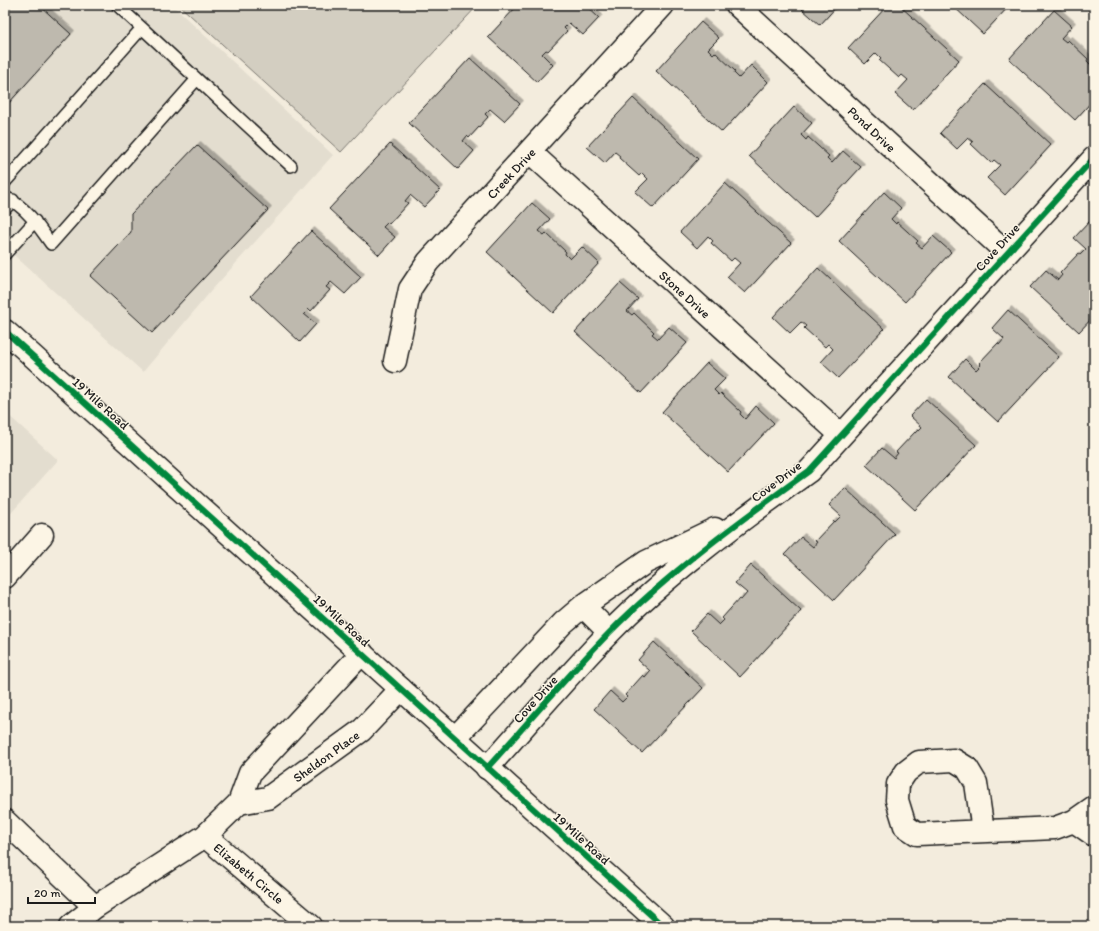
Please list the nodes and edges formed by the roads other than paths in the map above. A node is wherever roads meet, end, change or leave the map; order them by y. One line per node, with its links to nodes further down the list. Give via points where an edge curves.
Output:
1 (117, 5): 4 (lane)
2 (663, 5): 6 (street, Creek Drive)
3 (737, 5): 13 (street, Pond Drive)
4 (142, 28): 5 (lane); 9 (lane)
5 (197, 79): 8 (lane); 12 (lane, via 51,244)
6 (530, 152): 16 (street, Creek Drive, via 428,262 410,289); 17 (street, Stone Drive)
7 (1094, 158): 13 (street, Cove Drive)
8 (291, 166)
9 (5, 182)
10 (9, 198): 11 (lane); 12 (lane)
11 (5, 209)
12 (35, 221): 14 (lane)
13 (1007, 253): 17 (street, Cove Drive)
14 (5, 254)
15 (5, 331): 23 (street, 19 Mile Road)
16 (395, 361)
17 (840, 435): 18 (street, Cove Drive, via 809,471)
18 (762, 504): 21 (street, Cove Drive, via 699,538 646,562); 22 (street, Cove Drive, via 674,574)
19 (42, 535): 20 (street)
20 (5, 577)
21 (583, 606): 22 (street); 25 (street, Cove Drive, via 563,623)
22 (609, 632): 26 (street, Cove Drive)
23 (362, 653): 24 (street, 19 Mile Road); 27 (street, via 250,774)
24 (401, 689): 25 (street, 19 Mile Road); 27 (street, Sheldon Place, via 362,730 268,798)
25 (455, 738): 26 (street, 19 Mile Road)
26 (487, 768): 37 (street, 19 Mile Road)
27 (239, 804): 33 (street)
28 (1094, 807): 30 (street)
29 (5, 821): 34 (street)
30 (1074, 821): 31 (street, via 1055,828); 32 (street)
31 (990, 831)
32 (1094, 835)
33 (204, 836): 34 (street); 36 (street, Elizabeth Circle)
34 (95, 907): 35 (street)
35 (71, 926)
36 (311, 926)
37 (663, 926)

